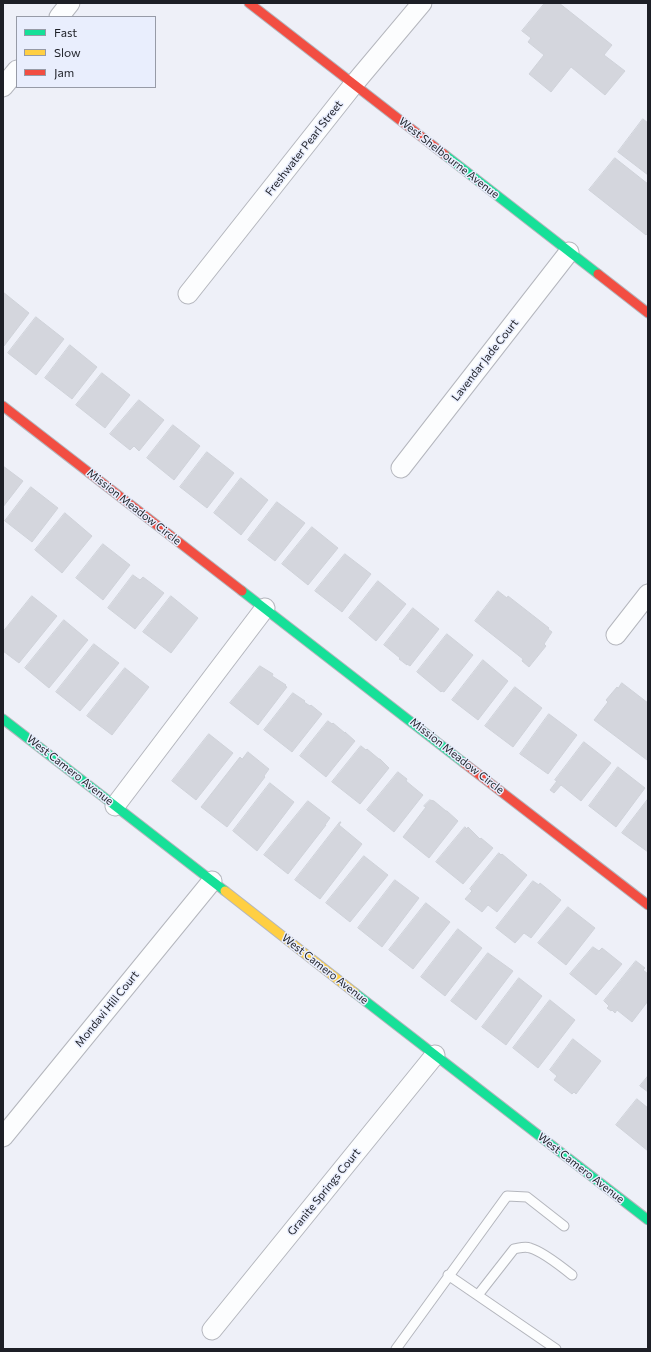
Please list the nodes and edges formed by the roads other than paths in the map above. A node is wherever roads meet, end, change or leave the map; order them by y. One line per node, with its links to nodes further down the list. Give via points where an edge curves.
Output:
1 (70, 3): 4 (street)
2 (249, 3): 6 (street, West Shelbourne Avenue)
3 (422, 3): 6 (street, Freshwater Pearl Street)
4 (60, 16)
5 (16, 71): 7 (street)
6 (354, 84): 8 (street, West Shelbourne Avenue); 9 (street, Freshwater Pearl Street)
7 (3, 87)
8 (569, 252): 10 (street, West Shelbourne Avenue); 12 (street, Lavendar Jade Court)
9 (188, 294)
10 (648, 313)
11 (3, 406): 14 (street, Mission Meadow Circle)
12 (401, 468)
13 (648, 594): 15 (street)
14 (265, 608): 17 (street); 19 (street, Mission Meadow Circle)
15 (616, 635)
16 (3, 718): 17 (street, West Camero Avenue)
17 (115, 806): 18 (street, West Camero Avenue)
18 (212, 881): 20 (street, West Camero Avenue); 21 (street, Mondavi Hill Court)
19 (648, 905)
20 (436, 1055): 22 (street, West Camero Avenue); 27 (street, Granite Springs Court)
21 (3, 1137)
22 (648, 1220)
23 (564, 1226): 24 (lane, via 527,1197 507,1196)
24 (448, 1275): 26 (lane); 28 (lane)
25 (572, 1275): 26 (lane, via 541,1253 523,1247 514,1249)
26 (478, 1295): 29 (lane)
27 (212, 1330)
28 (396, 1349)
29 (556, 1349)

